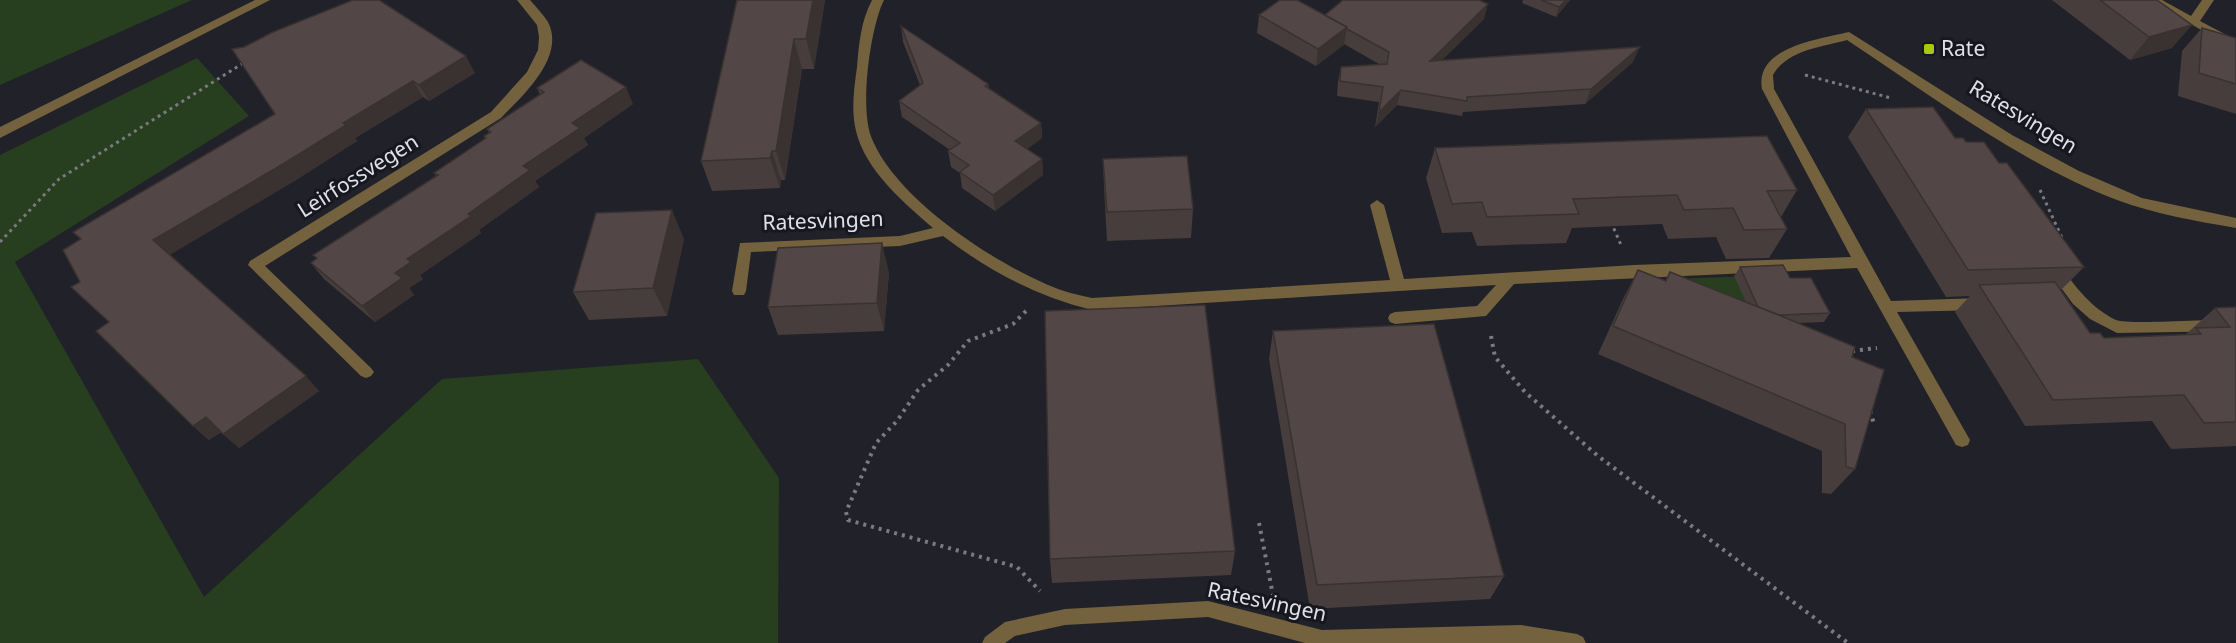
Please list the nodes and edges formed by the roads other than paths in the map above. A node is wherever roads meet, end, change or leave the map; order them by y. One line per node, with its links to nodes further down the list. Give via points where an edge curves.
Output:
1 (264, 0): 8 (street)
2 (523, 0): 23 (street, Leirfossvegen, via 543,24 546,48 526,84 496,115 255,265)
3 (878, 0): 11 (street, Ratesvingen, via 868,18 860,103 864,138 894,185)
4 (2153, 0): 6 (street)
5 (2208, 0): 6 (street)
6 (2193, 22): 7 (street)
7 (2236, 45)
8 (0, 133)
9 (1377, 205): 15 (street)
10 (2236, 223): 13 (street, Ratesvingen, via 2188,215 2110,192 2040,158 1849,36 1793,50 1773,66 1767,75 1767,89)
11 (946, 230): 15 (street, Ratesvingen, via 1010,273 1044,290 1092,304); 16 (street, Ratesvingen, via 900,241 746,247)
12 (2049, 261): 17 (street)
13 (1861, 262): 14 (street, Ratesvingen); 20 (street, Ratesvingen)
14 (1509, 280): 15 (street, Ratesvingen); 21 (street, via 1481,312)
15 (1398, 284)
16 (739, 291)
17 (2078, 300): 18 (street); 22 (street, via 2117,327)
18 (2056, 301)
19 (1999, 303): 20 (street)
20 (1886, 307): 24 (street, Ratesvingen)
21 (1395, 318)
22 (2236, 325)
23 (366, 372)
24 (1962, 440)
25 (991, 643): 26 (street, Ratesvingen, via 1011,628 1065,617 1208,609 1322,639 1521,634)
26 (1576, 643)

